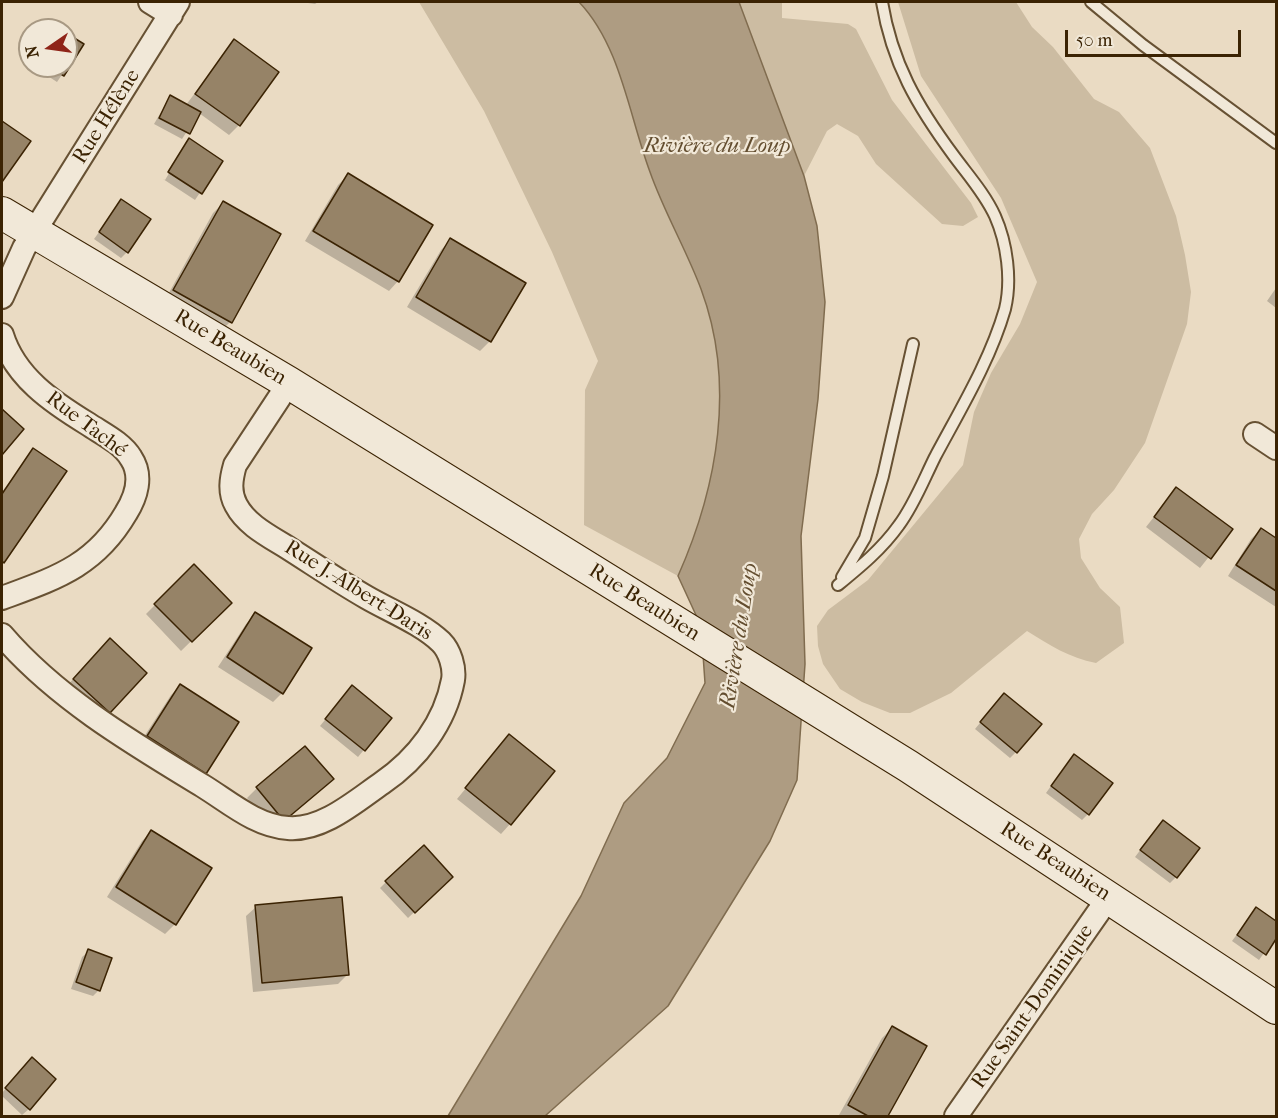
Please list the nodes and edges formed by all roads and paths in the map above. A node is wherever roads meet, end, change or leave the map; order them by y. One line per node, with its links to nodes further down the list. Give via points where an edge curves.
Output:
1 (150, 2): 4 (street)
2 (882, 2): 10 (lane, via 902,76 922,112 995,216 1005,248 1008,277 1005,308 986,356 900,524 873,556 838,585 865,538)
3 (1091, 2): 5 (lane)
4 (175, 8): 7 (street, Rue Hélène)
5 (1276, 143)
6 (2, 213): 7 (main road, Rue Beaubien)
7 (35, 232): 8 (street); 11 (main road, Rue Beaubien)
8 (2, 297)
9 (2, 335): 14 (street, Rue Taché, via 7,352 25,376 114,440 132,458 138,477 135,498 118,526 92,556 61,576)
10 (913, 344)
11 (289, 383): 15 (street, Rue J.-Albert-Daris, via 235,465 231,480 237,506 245,519 262,531 415,624 441,643 451,657 454,677 438,723 418,751 390,778 352,804 307,826 269,824 243,813 134,744 33,668); 16 (main road, Rue Beaubien, via 908,766)
12 (1255, 434): 13 (street)
13 (1276, 447)
14 (2, 598)
15 (2, 635)
16 (1109, 897): 17 (main road, Rue Beaubien); 18 (street, Rue Saint-Dominique)
17 (1276, 1008)
18 (956, 1116)

